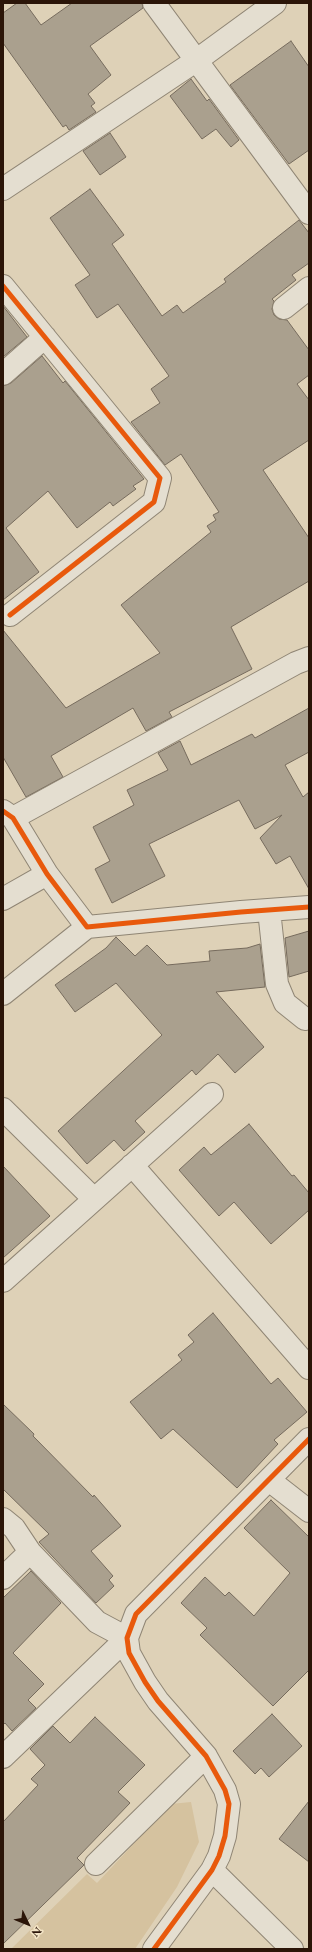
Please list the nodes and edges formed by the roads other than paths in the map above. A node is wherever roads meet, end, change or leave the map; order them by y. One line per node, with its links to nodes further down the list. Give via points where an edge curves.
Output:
1 (154, 3): 3 (street)
2 (275, 3): 3 (street)
3 (197, 60): 4 (street); 5 (street)
4 (3, 189)
5 (309, 213)
6 (3, 286): 9 (street)
7 (309, 288): 8 (street)
8 (284, 308)
9 (45, 337): 10 (street); 11 (street, via 160,478 154,502)
10 (3, 374)
11 (10, 615)
12 (309, 658): 13 (street)
13 (8, 815): 14 (street)
14 (47, 874): 15 (street); 18 (street)
15 (3, 899)
16 (309, 907): 17 (street)
17 (269, 910): 18 (street); 20 (street, via 277,984 285,1003)
18 (87, 927): 19 (street)
19 (3, 994)
20 (305, 1019)
21 (212, 1094): 23 (street)
22 (3, 1109): 24 (street)
23 (132, 1165): 24 (street); 26 (street)
24 (94, 1199): 25 (street)
25 (3, 1281)
26 (309, 1368)
27 (309, 1438): 28 (street)
28 (269, 1480): 29 (street); 33 (street, via 136,1614)
29 (309, 1511)
30 (3, 1519): 31 (street, via 14,1528)
31 (30, 1552): 32 (street); 33 (street, via 97,1622)
32 (3, 1578)
33 (127, 1638): 34 (street, via 129,1653 145,1682 158,1701); 35 (street)
34 (206, 1756): 36 (street); 37 (street, via 225,1790 229,1804 226,1836)
35 (3, 1757)
36 (96, 1864)
37 (212, 1870): 38 (street); 39 (street)
38 (154, 1949)
39 (292, 1949)

